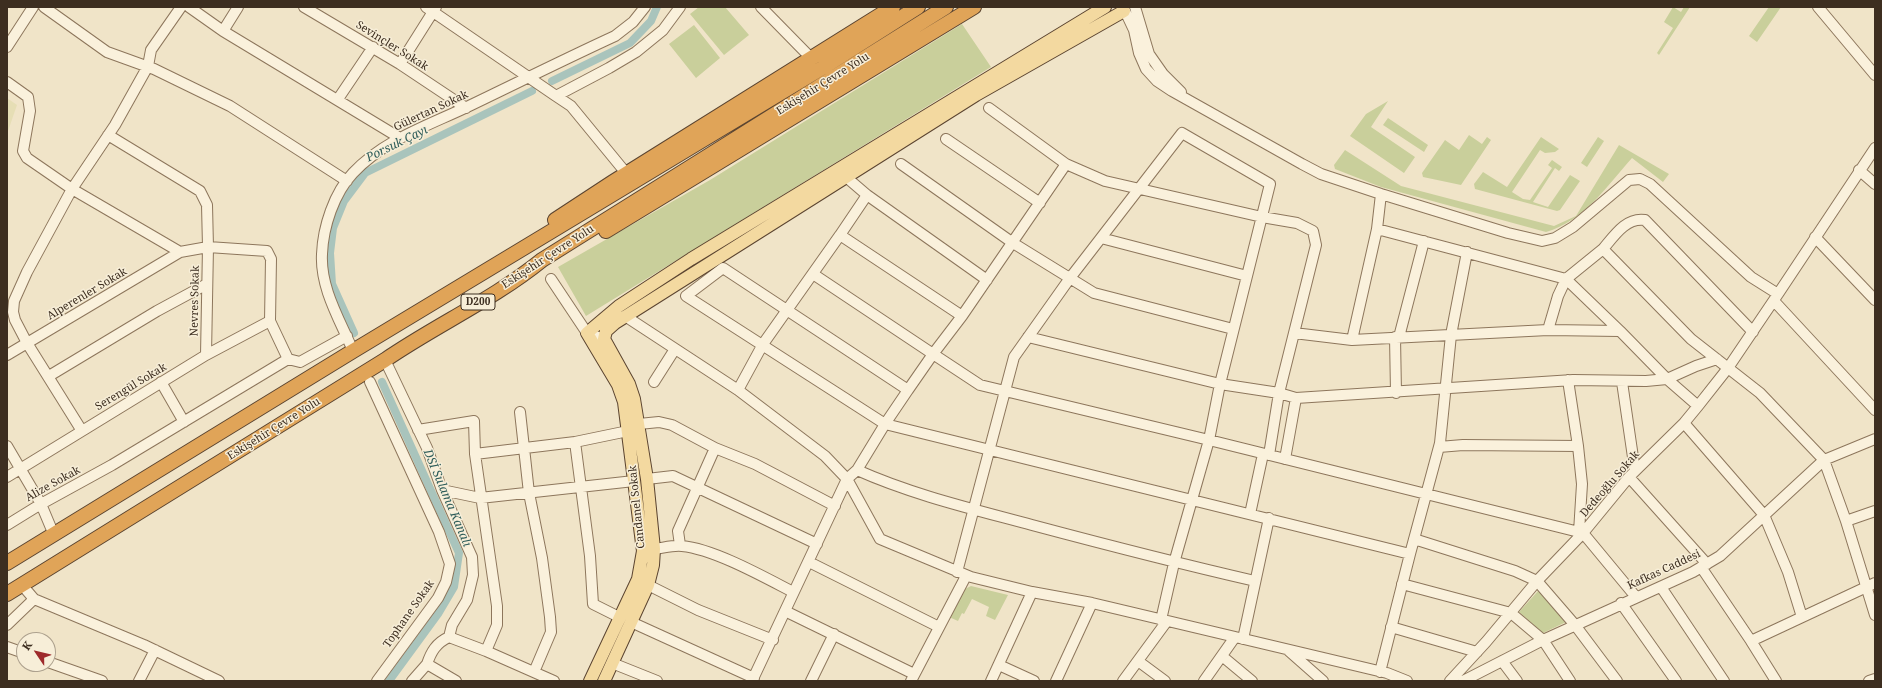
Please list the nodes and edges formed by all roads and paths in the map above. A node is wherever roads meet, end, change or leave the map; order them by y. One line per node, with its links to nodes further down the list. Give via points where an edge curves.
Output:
1 (33, 7): 19 (street)
2 (44, 7): 23 (street, via 107,52)
3 (181, 7): 23 (street, via 151,50)
4 (189, 7): 18 (street)
5 (238, 7): 18 (street)
6 (304, 7): 20 (street, Sevinçler Sokak)
7 (645, 7): 25 (street, Gülertan Sokak, via 633,22 615,36)
8 (680, 7): 27 (street, via 663,30 636,52)
9 (761, 7): 21 (street)
10 (893, 7): 21 (highway)
11 (918, 7): 58 (highway, Eskişehir Çevre Yolu / D200)
12 (946, 7): 59 (highway, Eskişehir Çevre Yolu / D200)
13 (974, 7): 59 (highway, via 599,236)
14 (1105, 7): 77 (main road, via 691,259 619,306)
15 (1818, 7): 24 (street)
16 (432, 8): 22 (street); 25 (street)
17 (1127, 9): 39 (main road, via 976,95); 44 (street, via 1139,53 1146,69 1157,81 1321,174)
18 (223, 31): 28 (street)
19 (7, 47)
20 (373, 47): 22 (street, Sevinçler Sokak); 28 (street)
21 (811, 58): 38 (highway)
22 (400, 64): 29 (street, Sevinçler Sokak)
23 (148, 66): 31 (street); 40 (street, via 230,106)
24 (1875, 75)
25 (530, 76): 27 (street); 29 (street, Gülertan Sokak)
26 (7, 82): 43 (street, via 28,97 30,111 23,151 27,158)
27 (556, 96): 38 (street, via 571,106)
28 (338, 99): 32 (street)
29 (466, 108): 32 (street, Gülertan Sokak)
30 (989, 108): 36 (street)
31 (108, 135): 43 (street); 54 (street, Nevres Sokak, via 200,191 207,205)
32 (400, 138): 40 (street, Gülertan Sokak, via 362,164)
33 (946, 138): 46 (street)
34 (1875, 148): 37 (street, Dedeoğlu Sokak)
35 (901, 164): 53 (street)
36 (1066, 164): 42 (street, via 1105,181); 46 (street)
37 (1859, 170): 41 (street); 50 (street, Dedeoğlu Sokak)
38 (626, 173): 58 (highway, via 564,213)
39 (846, 177): 45 (street); 70 (main road)
40 (347, 181): 80 (street, Gülertan Sokak, via 332,208 322,254 325,286)
41 (1875, 184)
42 (1138, 188): 47 (street); 47 (street, via 1182,133 1270,184); 51 (street)
43 (72, 189): 56 (street); 85 (street, via 14,301 15,320)
44 (1381, 194): 48 (street); 67 (street, via 1542,241 1555,238 1573,228 1629,180 1640,179 1650,184)
45 (867, 195): 49 (street); 65 (street)
46 (1040, 203): 53 (street)
47 (1262, 217): 61 (street); 78 (street, via 1296,223 1313,231 1316,245)
48 (1377, 229): 52 (street); 84 (street)
49 (840, 234): 60 (street); 71 (street)
50 (1815, 236): 67 (street, Dedeoğlu Sokak); 68 (street)
51 (1101, 238): 61 (street); 62 (street)
52 (1424, 241): 57 (street); 82 (street)
53 (1013, 242): 62 (street); 65 (street)
54 (208, 247): 56 (street); 66 (street, Nevres Sokak); 72 (street, via 267,251 271,259)
55 (1603, 249): 64 (street); 76 (street, via 1626,224 1636,219 1645,220); 93 (street, via 1691,338)
56 (180, 252): 85 (street, Alperenler Sokak)
57 (1467, 252): 64 (street); 79 (street)
58 (509, 258): 88 (highway, Eskişehir Çevre Yolu / D200)
59 (542, 260): 94 (highway, Eskişehir Çevre Yolu / D200, via 524,274)
60 (813, 274): 69 (street); 89 (street)
61 (1247, 276): 73 (street)
62 (1070, 278): 73 (street, via 1094,293); 81 (street)
63 (551, 279): 77 (street, Candanel Sokak)
64 (1566, 279): 74 (street); 75 (street)
65 (987, 280): 71 (street)
66 (207, 284): 91 (street, Nevres Sokak); 96 (street, via 158,310)
67 (1776, 297): 76 (street, Dedeoğlu Sokak); 112 (street)
68 (1875, 300)
69 (788, 309): 86 (street); 86 (street, via 723,268 686,296); 105 (street)
70 (625, 316): 83 (main road, via 606,331); 87 (street)
71 (962, 316): 89 (street)
72 (270, 321): 91 (street, Serengül Sokak); 92 (street)
73 (1233, 329): 103 (street)
74 (1548, 330): 75 (street); 79 (street)
75 (1620, 330): 97 (street)
76 (1753, 332): 95 (street, Dedeoğlu Sokak)
77 (587, 333): 83 (street); 120 (main road, Candanel Sokak, via 618,385 624,402)
78 (1294, 333): 84 (street); 109 (street)
79 (1451, 335): 82 (street); 107 (street)
80 (347, 336): 88 (street, Gülertan Sokak); 92 (street, via 300,362)
81 (1028, 337): 103 (street); 106 (street, via 1014,357)
82 (1397, 337): 84 (street); 108 (street)
83 (604, 339): 116 (main road, via 628,384)
84 (1352, 340)
85 (27, 343): 90 (street, Alperenler Sokak); 96 (street)
86 (763, 344): 104 (street); 117 (street)
87 (675, 349): 101 (street); 104 (street)
88 (353, 351): 157 (highway, Eskişehir Çevre Yolu / D200)
89 (933, 354): 105 (street); 106 (street, via 980,385)
90 (7, 355)
91 (206, 355): 99 (street, Serengül Sokak)
92 (288, 359): 114 (street, Alize Sokak)
93 (1717, 359): 95 (street); 97 (street)
94 (385, 360): 118 (street); 171 (highway, Eskişehir Çevre Yolu / D200)
95 (1728, 368): 111 (street, Dedeoğlu Sokak); 133 (street, via 1760,393)
96 (49, 376): 119 (street)
97 (1667, 379): 102 (street); 111 (street)
98 (1568, 380): 102 (street); 107 (street); 125 (street)
99 (162, 382): 114 (street); 119 (street, Serengül Sokak)
100 (370, 382): 218 (street, Tophane Sokak, via 439,532 450,564 446,582 438,598)
101 (654, 382)
102 (1622, 382): 136 (street)
103 (1220, 384): 109 (street); 122 (street)
104 (738, 390): 138 (street, via 825,456)
105 (908, 390): 117 (street)
106 (1005, 390): 122 (street); 129 (street)
107 (1446, 390): 108 (street); 126 (street)
108 (1396, 393): 110 (street)
109 (1279, 394): 110 (street); 131 (street)
110 (1296, 398): 132 (street)
111 (1698, 406): 115 (street, Dedeoğlu Sokak)
112 (1875, 410)
113 (520, 412): 127 (street)
114 (184, 422): 147 (street, Alize Sokak)
115 (1684, 423): 136 (street, Dedeoğlu Sokak); 152 (street)
116 (639, 424): 128 (street, via 659,422 672,425); 137 (main road)
117 (885, 424): 129 (street); 134 (street)
118 (418, 430): 130 (street, via 474,421); 142 (street)
119 (82, 431): 135 (street, Serengül Sokak)
120 (628, 432): 123 (street); 139 (main road, Candanel Sokak)
121 (1875, 439): 133 (street, Kafkas Caddesi)
122 (1210, 440): 131 (street); 146 (street)
123 (575, 442): 127 (street); 141 (street)
124 (7, 446): 135 (street)
125 (1578, 446): 126 (street, via 1462,444); 156 (street, via 1582,484)
126 (1439, 447): 144 (street)
127 (525, 448): 130 (street); 143 (street)
128 (715, 448): 140 (street); 148 (street, via 755,464)
129 (988, 450): 146 (street); 149 (street)
130 (475, 454): 145 (street)
131 (1266, 454): 132 (street); 151 (street)
132 (1285, 459): 144 (street)
133 (1824, 460): 152 (street, Kafkas Caddesi); 154 (street)
134 (857, 470): 138 (street); 149 (street, via 894,486)
135 (13, 472): 147 (street)
136 (1632, 474): 156 (street, Dedeoğlu Sokak); 166 (street)
137 (647, 479): 140 (street, via 673,476); 161 (main road)
138 (847, 480): 148 (street); 167 (street, via 880,539)
139 (634, 481): 141 (street); 186 (main road, Candanel Sokak, via 643,551)
140 (696, 487): 159 (street); 160 (street, via 678,531)
141 (581, 488): 143 (street); 186 (street, via 593,604)
142 (442, 490): 145 (street); 193 (street, via 472,556 473,575 467,600 452,625)
143 (529, 493): 145 (street); 209 (street, via 542,558 551,632)
144 (1428, 494): 156 (street); 158 (street)
145 (480, 498): 200 (street, via 497,606 497,625)
146 (1193, 500): 151 (street); 165 (street)
147 (41, 504): 155 (street, Alize Sokak); 157 (street)
148 (835, 506): 159 (street)
149 (973, 509): 165 (street); 167 (street)
150 (1875, 511): 154 (street)
151 (1250, 514): 153 (street)
152 (1764, 516): 166 (street, Kafkas Caddesi, via 1720,556); 185 (street, via 1788,572)
153 (1268, 518): 162 (street); 168 (street)
154 (1846, 521): 173 (street)
155 (7, 525)
156 (1581, 533): 169 (street, Dedeoğlu Sokak); 178 (street)
157 (54, 535): 164 (highway, Eskişehir Çevre Yolu / D200)
158 (1414, 539): 162 (street); 169 (street, via 1515,571)
159 (817, 544): 163 (street)
160 (680, 545): 161 (street); 175 (street, via 696,547 759,574)
161 (654, 549): 172 (main road)
162 (1410, 554): 170 (street)
163 (809, 562): 175 (street); 190 (street)
164 (7, 563)
165 (1174, 563): 168 (street); 187 (street)
166 (1704, 566): 174 (street, Kafkas Caddesi); 197 (street)
167 (961, 574): 176 (street); 190 (street)
168 (1255, 581): 194 (street)
169 (1537, 581): 183 (street, Dedeoğlu Sokak); 189 (street)
170 (1402, 584): 183 (street); 191 (street)
171 (22, 585): 177 (highway, Eskişehir Çevre Yolu / D200); 179 (street)
172 (648, 585): 186 (main road); 195 (street, via 698,610)
173 (1871, 585): 184 (street); 185 (street)
174 (1660, 586): 178 (street, Kafkas Caddesi); 240 (street)
175 (793, 592): 182 (street)
176 (1032, 592): 180 (street); 208 (street)
177 (7, 594)
178 (1636, 597): 181 (street, Kafkas Caddesi)
179 (34, 599): 188 (street); 198 (street)
180 (1092, 603): 187 (street); 227 (street)
181 (1621, 604): 189 (street, Kafkas Caddesi); 239 (street)
182 (785, 611): 192 (street); 195 (street)
183 (1511, 613): 196 (street); 201 (street, Dedeoğlu Sokak)
184 (1875, 615)
185 (1802, 617): 197 (street)
186 (626, 620): 205 (main road); 213 (street); 222 (main road, Candanel Sokak)
187 (1164, 620): 194 (street); 203 (street)
188 (7, 625)
189 (1575, 625): 196 (street, Kafkas Caddesi); 238 (street)
190 (939, 627): 211 (street)
191 (1391, 627): 201 (street); 210 (street)
192 (834, 634): 211 (street); 214 (street)
193 (449, 637): 200 (street); 206 (street, via 431,651)
194 (1239, 638): 199 (street); 202 (street)
195 (773, 640): 213 (street)
196 (1542, 640): 204 (street, Kafkas Caddesi); 237 (street)
197 (1751, 641): 241 (street)
198 (154, 650): 216 (street); 217 (street)
199 (1288, 650): 210 (street); 232 (street)
200 (486, 651): 209 (street)
201 (1477, 652): 234 (street, Dedeoğlu Sokak)
202 (1222, 656): 230 (street); 231 (street)
203 (1138, 661): 228 (street); 229 (street)
204 (1502, 661): 235 (street, Kafkas Caddesi); 236 (street)
205 (612, 663): 223 (main road); 224 (street)
206 (427, 664): 219 (street); 220 (street)
207 (56, 665): 215 (street)
208 (999, 665): 225 (street); 226 (street)
209 (534, 672): 221 (street)
210 (1380, 672): 233 (street)
211 (912, 677)
212 (1875, 679): 242 (street)
213 (753, 680)
214 (813, 680)
215 (102, 681)
216 (139, 681)
217 (219, 681)
218 (377, 681)
219 (412, 681)
220 (456, 681)
221 (554, 681)
222 (590, 681)
223 (604, 681)
224 (657, 681)
225 (991, 681)
226 (1034, 681)
227 (1056, 681)
228 (1123, 681)
229 (1165, 681)
230 (1204, 681)
231 (1252, 681)
232 (1323, 681)
233 (1407, 681)
234 (1450, 681)
235 (1463, 681)
236 (1517, 681)
237 (1570, 681)
238 (1617, 681)
239 (1676, 681)
240 (1724, 681)
241 (1776, 681)
242 (1869, 681)

